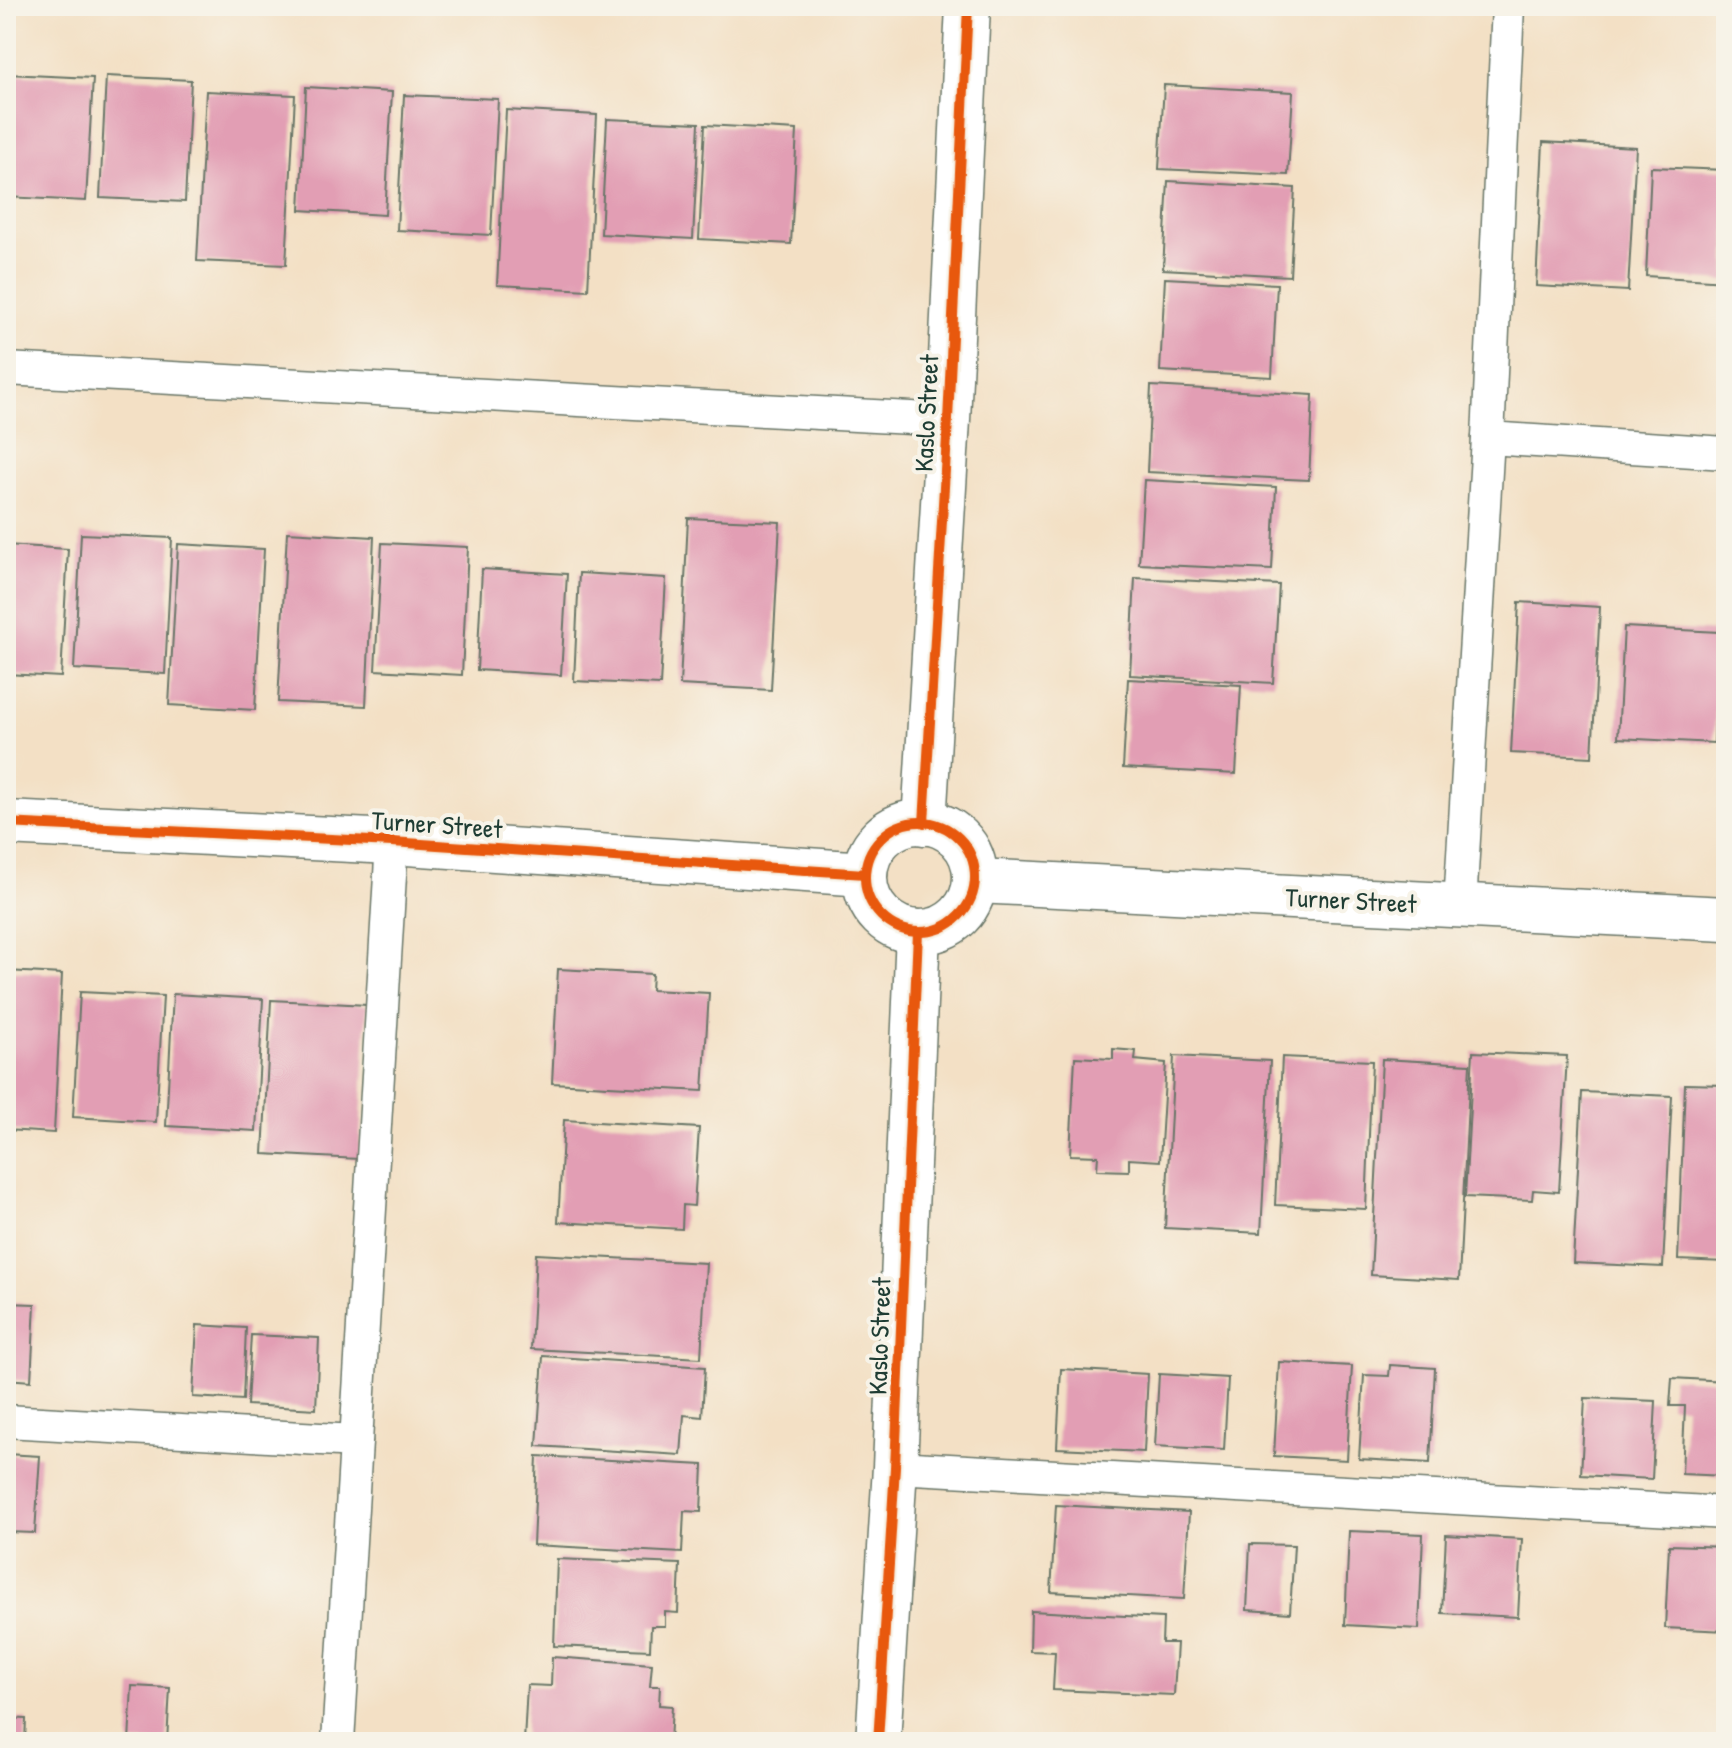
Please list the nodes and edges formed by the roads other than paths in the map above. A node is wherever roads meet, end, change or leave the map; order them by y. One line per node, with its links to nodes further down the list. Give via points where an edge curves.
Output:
1 (968, 6): 4 (street, Kaslo Street)
2 (1508, 6): 5 (lane)
3 (6, 369): 4 (lane)
4 (948, 420): 8 (street, Kaslo Street)
5 (1488, 438): 6 (lane); 12 (lane)
6 (1726, 453)
7 (6, 823): 9 (street, Turner Street)
8 (924, 823): 10 (street, via 907,824 878,842); 11 (street, via 955,835 967,848)
9 (392, 842): 10 (street, Turner Street); 16 (lane)
10 (865, 874): 14 (street, via 867,892 886,921)
11 (976, 881): 12 (street, Turner Street); 14 (street, via 972,897 951,923)
12 (1460, 905): 13 (street, Turner Street)
13 (1726, 919)
14 (918, 932): 17 (street, Kaslo Street)
15 (6, 1421): 16 (lane)
16 (356, 1441): 19 (lane)
17 (895, 1467): 18 (lane); 20 (street, Kaslo Street)
18 (1726, 1513)
19 (338, 1742)
20 (878, 1742)

